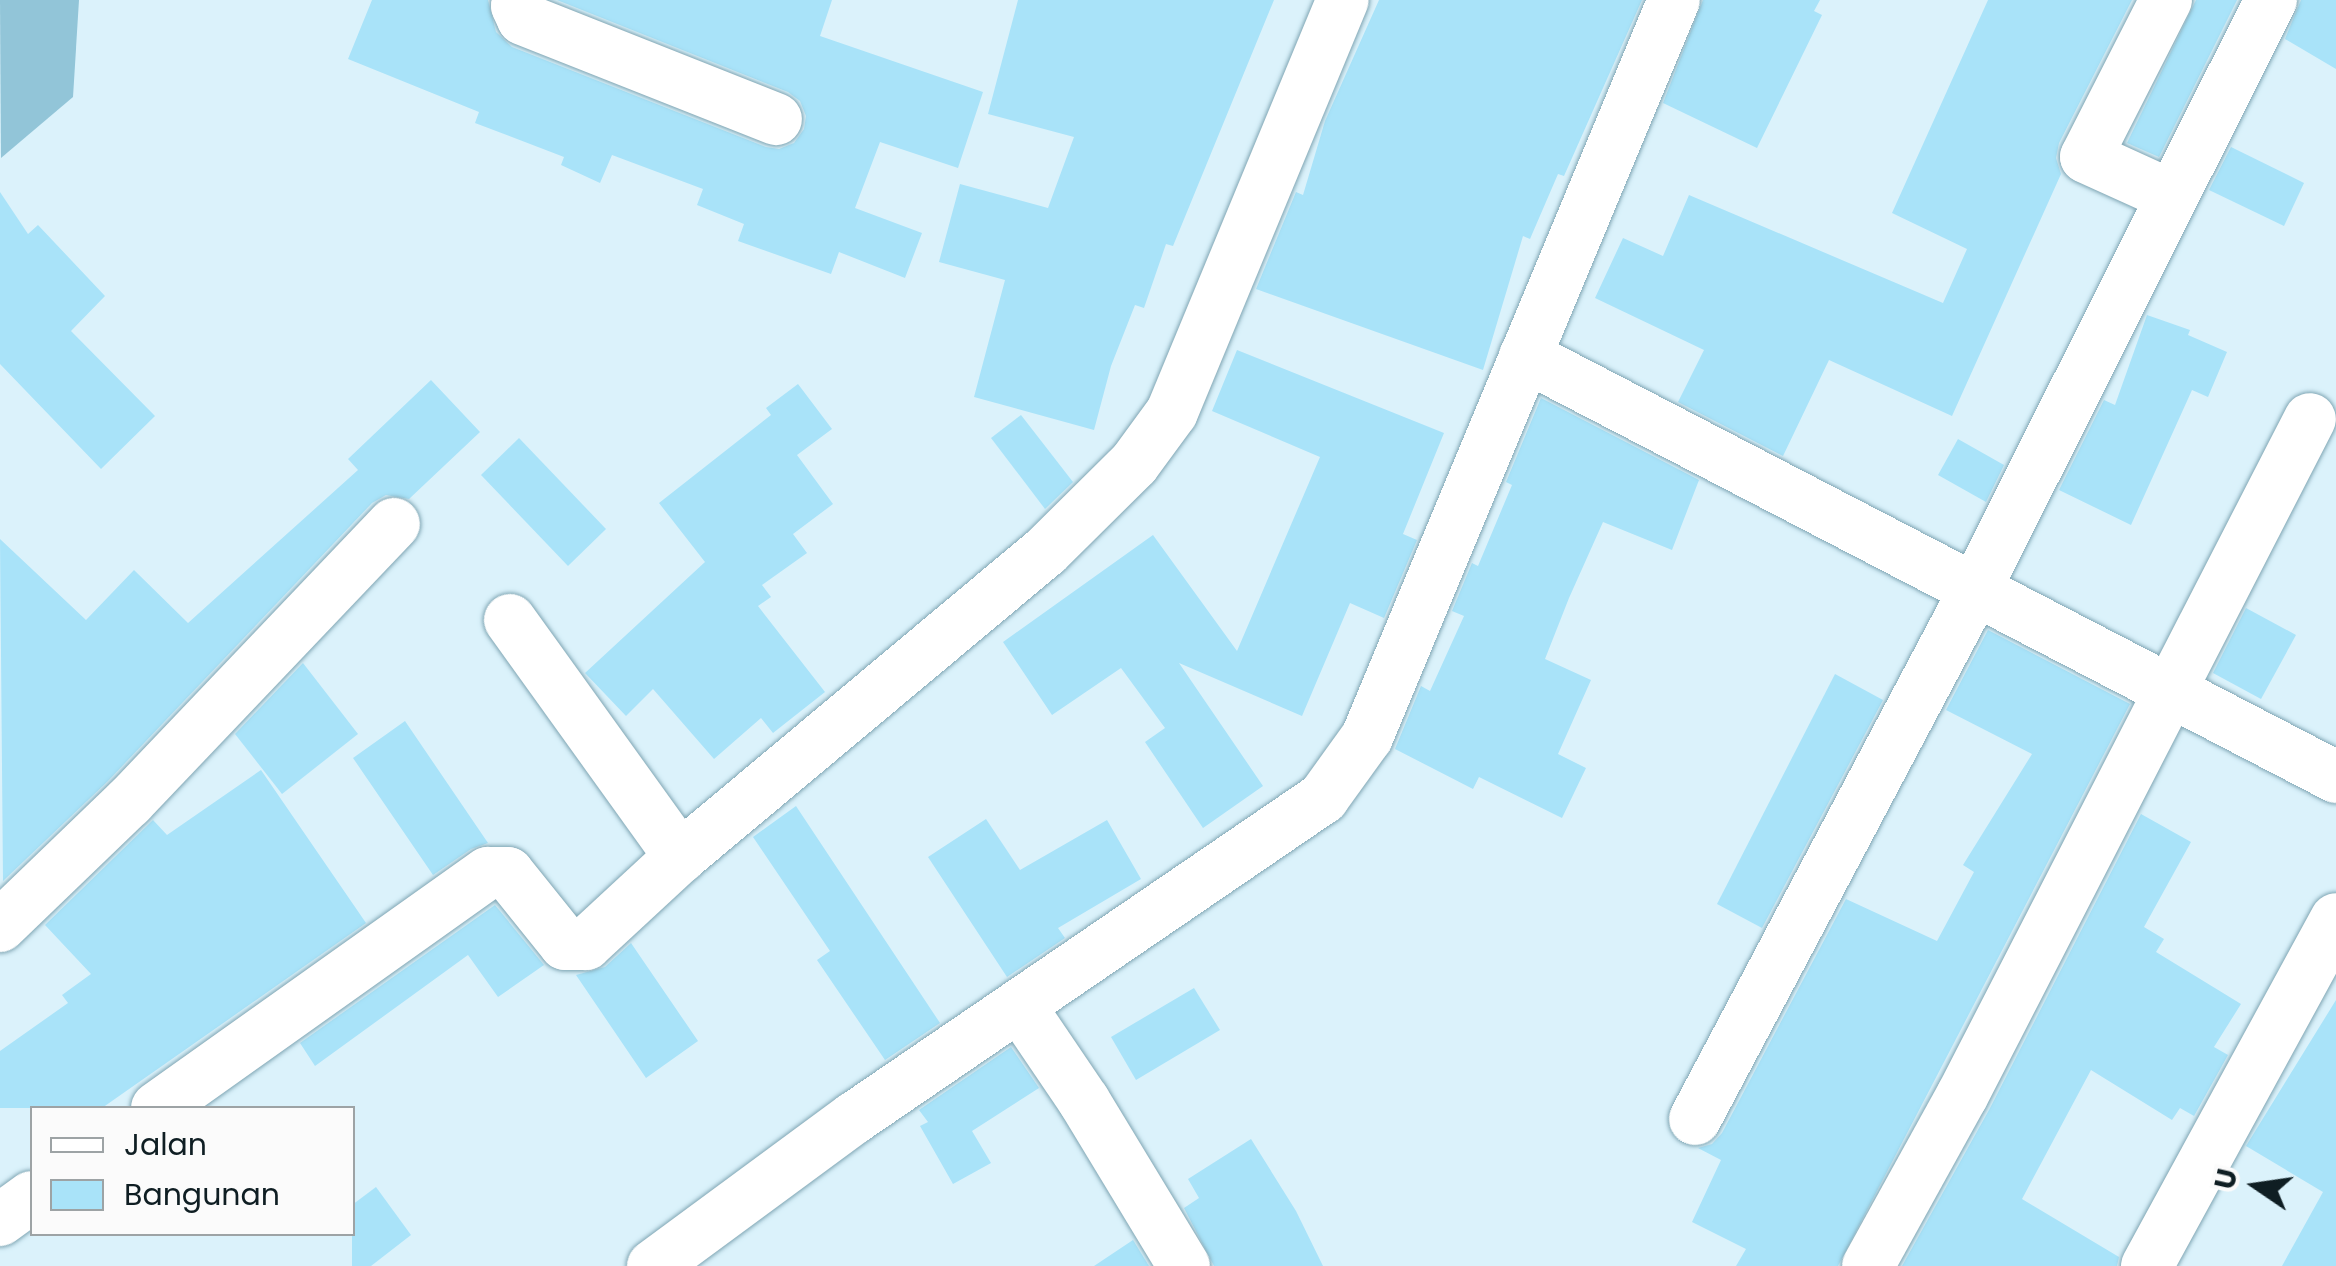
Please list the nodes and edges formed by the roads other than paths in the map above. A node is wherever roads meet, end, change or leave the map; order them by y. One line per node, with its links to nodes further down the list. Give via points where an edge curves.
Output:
1 (519, 0): 6 (street, via 523,19)
2 (1342, 0): 15 (street, via 1172,412 1134,464 1045,552)
3 (1674, 0): 8 (street)
4 (2166, 0): 7 (street, via 2086,157)
5 (2271, 0): 7 (street)
6 (776, 118)
7 (2172, 196): 11 (street)
8 (1525, 356): 11 (street); 18 (street, via 1367,737 1323,798)
9 (2310, 419): 13 (street)
10 (394, 524): 17 (street, via 129,802)
11 (1976, 588): 13 (street); 20 (street)
12 (510, 620): 15 (street)
13 (2170, 688): 14 (street); 25 (street)
14 (2336, 777)
15 (680, 857): 19 (street, via 577,947 556,937 508,874 488,874)
16 (2336, 919): 26 (street)
17 (0, 926)
18 (1021, 1008): 23 (street, via 854,1118); 24 (street)
19 (160, 1106)
20 (1695, 1119)
21 (30, 1198): 22 (street)
22 (0, 1220)
23 (653, 1266)
24 (1184, 1266)
25 (1868, 1266)
26 (2147, 1266)

